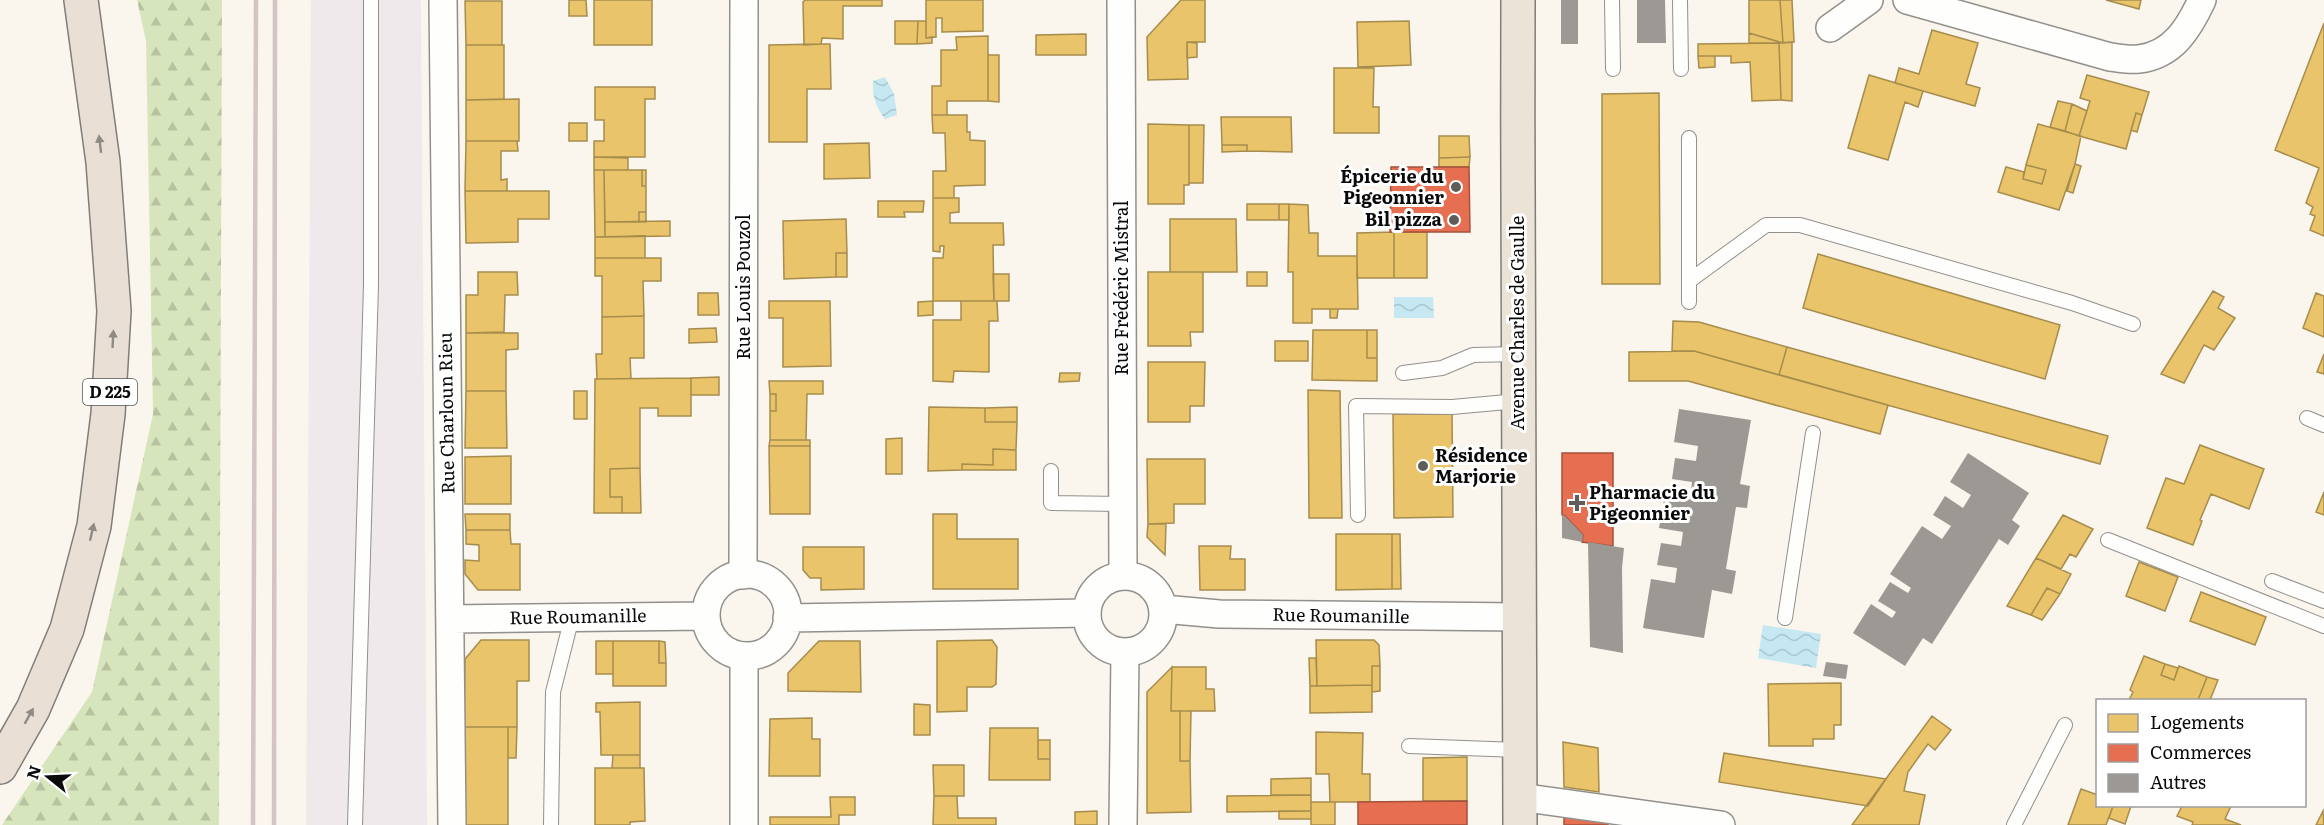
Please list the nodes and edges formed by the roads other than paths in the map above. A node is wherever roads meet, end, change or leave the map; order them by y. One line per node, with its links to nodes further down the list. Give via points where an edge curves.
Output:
1 (81, 0): 47 (highway, D 225, one-way to 1, via 33,709 67,629 94,526 108,414 114,311 103,162)
2 (370, 0): 49 (lane, via 371,285)
3 (442, 0): 40 (street, Rue Charloun Rieu)
4 (744, 0): 29 (street, Rue Louis Pouzol)
5 (1121, 0): 26 (street, Rue Frédéric Mistral)
6 (1518, 0): 19 (main road, Avenue Charles de Gaulle)
7 (1612, 0): 13 (lane)
8 (1680, 0): 14 (lane)
9 (1869, 0): 12 (street)
10 (1907, 0): 11 (street, via 2110,57 2139,59 2170,48 2193,20)
11 (2202, 0)
12 (1830, 28)
13 (1613, 69)
14 (1681, 69)
15 (1689, 138): 16 (lane)
16 (1689, 281): 17 (lane); 18 (lane, via 1766,225 1800,225)
17 (1689, 302)
18 (2133, 324)
19 (1518, 354): 20 (lane, via 1473,355 1442,368); 21 (main road, Avenue Charles de Gaulle)
20 (1403, 373)
21 (1518, 401): 27 (lane, via 1356,406); 37 (main road, Avenue Charles de Gaulle)
22 (2307, 418): 23 (lane)
23 (2324, 425)
24 (1813, 433): 39 (lane)
25 (1051, 471): 26 (lane, via 1051,503)
26 (1123, 504): 30 (street, Rue Frédéric Mistral)
27 (1358, 515)
28 (2108, 540): 41 (lane)
29 (743, 575): 35 (street, via 717,588); 38 (street, via 755,575 775,586 782,595)
30 (1123, 576): 33 (street, via 1134,577 1154,589); 34 (street, via 1112,578 1094,592)
31 (2272, 581): 32 (lane)
32 (2324, 601)
33 (1163, 609): 37 (street, Rue Roumanille, via 1230,614); 42 (street, via 1160,630 1154,639 1136,651)
34 (1087, 613): 38 (street); 42 (street, via 1098,641)
35 (706, 616): 36 (street, Rue Roumanille); 43 (street, via 717,643)
36 (572, 617): 40 (street, Rue Roumanille); 51 (lane, via 553,692)
37 (1520, 617): 46 (main road, Avenue Charles de Gaulle)
38 (787, 618): 43 (street, via 773,646)
39 (1785, 618)
40 (450, 619): 50 (street, Rue Charloun Rieu)
41 (2324, 626)
42 (1125, 652): 53 (street)
43 (744, 656): 52 (street)
44 (2066, 725): 55 (lane)
45 (1409, 746): 46 (lane)
46 (1519, 750): 48 (main road, Avenue Charles de Gaulle)
47 (0, 767)
48 (1520, 811): 54 (street)
49 (355, 825)
50 (452, 825)
51 (551, 825)
52 (744, 825)
53 (1123, 825)
54 (1720, 825)
55 (2014, 825)

